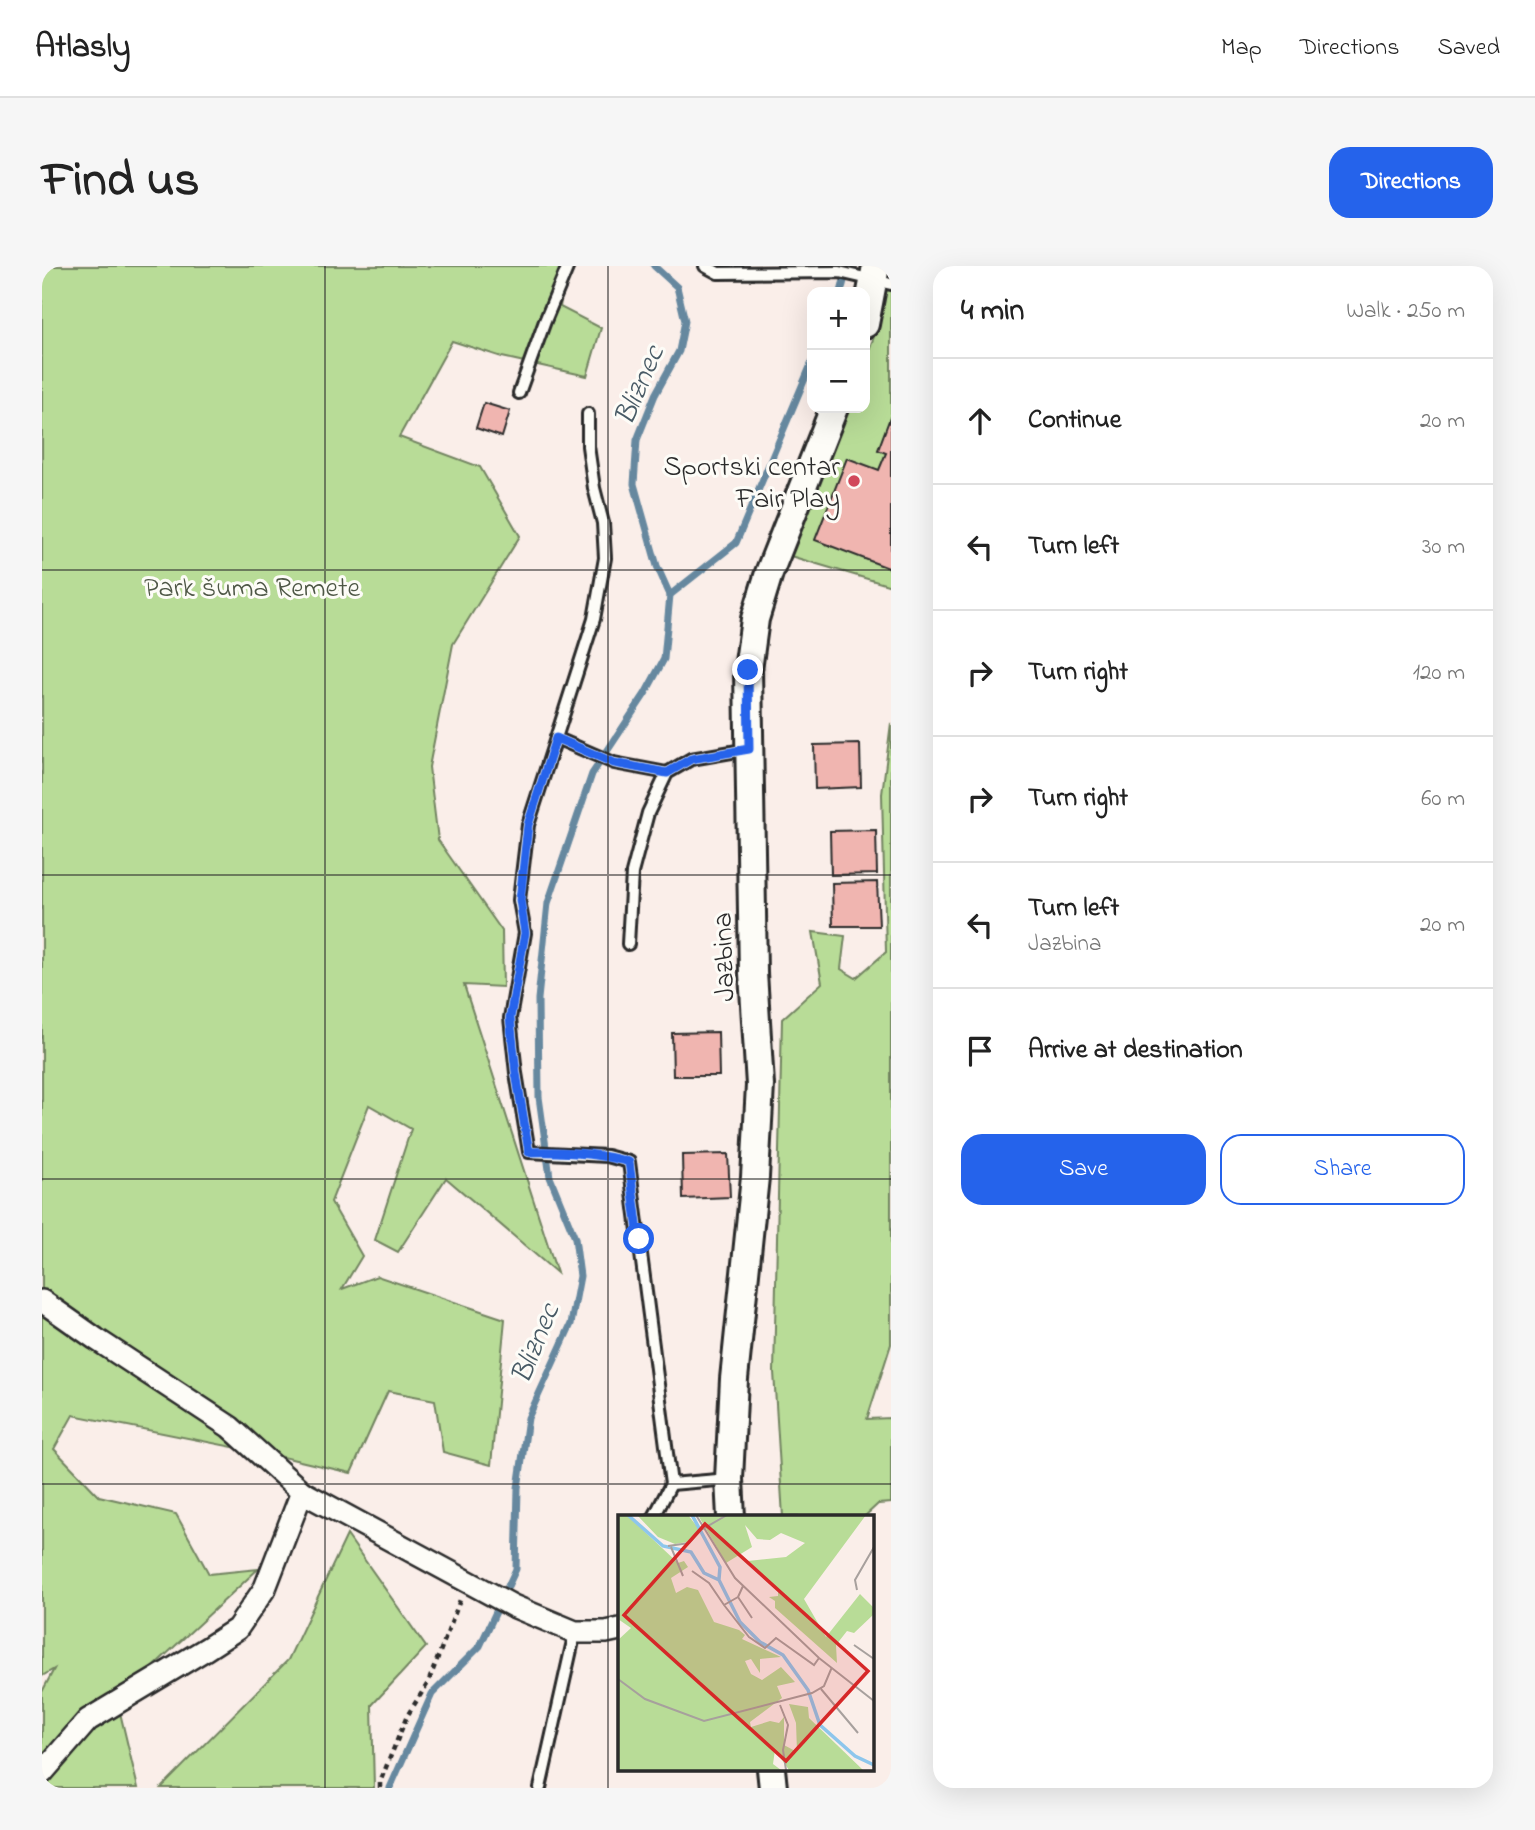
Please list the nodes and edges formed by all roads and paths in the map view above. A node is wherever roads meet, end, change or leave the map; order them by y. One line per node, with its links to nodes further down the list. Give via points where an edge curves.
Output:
1 (568, 266): 5 (lane)
2 (705, 266): 3 (lane, via 718,273 839,272)
3 (873, 277): 4 (street)
4 (870, 295)
5 (519, 393)
6 (832, 413): 9 (street, Jazbina, via 755,619 748,670)
7 (588, 414): 8 (lane, via 588,446 606,558 594,619)
8 (556, 738): 10 (lane, via 614,763); 14 (lane, via 528,825 520,900 525,933 510,1018 516,1073 529,1152 607,1156 629,1162)
9 (749, 749): 10 (lane, via 691,759); 13 (street, Jazbina, via 760,1085)
10 (667, 773): 11 (lane, via 648,813 632,873)
11 (628, 944)
12 (42, 1301): 15 (street, via 230,1427)
13 (729, 1479): 14 (lane); 17 (street, Jazbina)
14 (671, 1483): 16 (lane)
15 (302, 1492): 18 (street); 22 (street, via 265,1588 237,1629 88,1720)
16 (655, 1515)
17 (732, 1515)
18 (468, 1582): 20 (street); 23 (path)
19 (618, 1629): 20 (street)
20 (575, 1632): 24 (lane)
21 (771, 1770): 25 (street)
22 (42, 1773)
23 (380, 1788)
24 (540, 1788)
25 (773, 1788)

